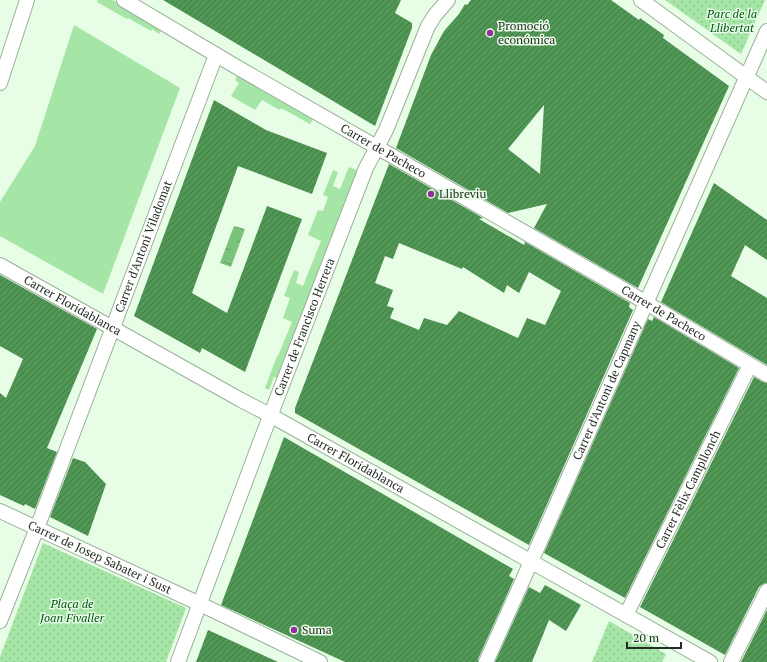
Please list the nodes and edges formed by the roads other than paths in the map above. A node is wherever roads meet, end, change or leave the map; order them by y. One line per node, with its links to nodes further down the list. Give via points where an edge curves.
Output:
1 (27, 0): 8 (street)
2 (124, 0): 6 (street, Carrer de Pacheco)
3 (448, 0): 10 (street, Carrer de Francisco Herrera, via 428,26)
4 (641, 0): 7 (street)
5 (767, 31): 7 (street, Carrer d'Antoni de Capmany)
6 (216, 55): 10 (street, Carrer de Pacheco); 13 (street, Carrer d'Antoni Viladomat)
7 (747, 77): 9 (street); 12 (street, Carrer d'Antoni de Capmany)
8 (0, 83)
9 (767, 92)
10 (377, 147): 12 (street, Carrer de Pacheco); 16 (street, Carrer de Francisco Herrera, via 366,168)
11 (0, 265): 13 (street, Carrer Floridablanca)
12 (645, 303): 14 (street, Carrer de Pacheco); 19 (street, Carrer d'Antoni de Capmany)
13 (112, 328): 16 (street, Carrer Floridablanca); 18 (street, Carrer d'Antoni Viladomat)
14 (750, 365): 15 (street, Carrer de Pacheco); 22 (street, Carrer Fèlix Campllonch)
15 (767, 375)
16 (270, 415): 19 (street, Carrer Floridablanca); 21 (street, Carrer de Francisco Herrera)
17 (0, 511): 18 (street, Carrer de Josep Sabater i Sust)
18 (37, 528): 21 (street, Carrer de Josep Sabater i Sust); 23 (street, Carrer d'Antoni Viladomat)
19 (531, 561): 22 (street, Carrer Floridablanca); 26 (street, Carrer d'Antoni de Capmany)
20 (767, 591): 28 (street)
21 (200, 604): 24 (street, Carrer de Francisco Herrera); 25 (street, Carrer de Josep Sabater i Sust)
22 (626, 615): 27 (street, Carrer Floridablanca)
23 (0, 621)
24 (178, 662)
25 (320, 662)
26 (486, 662)
27 (710, 662)
28 (731, 662)

